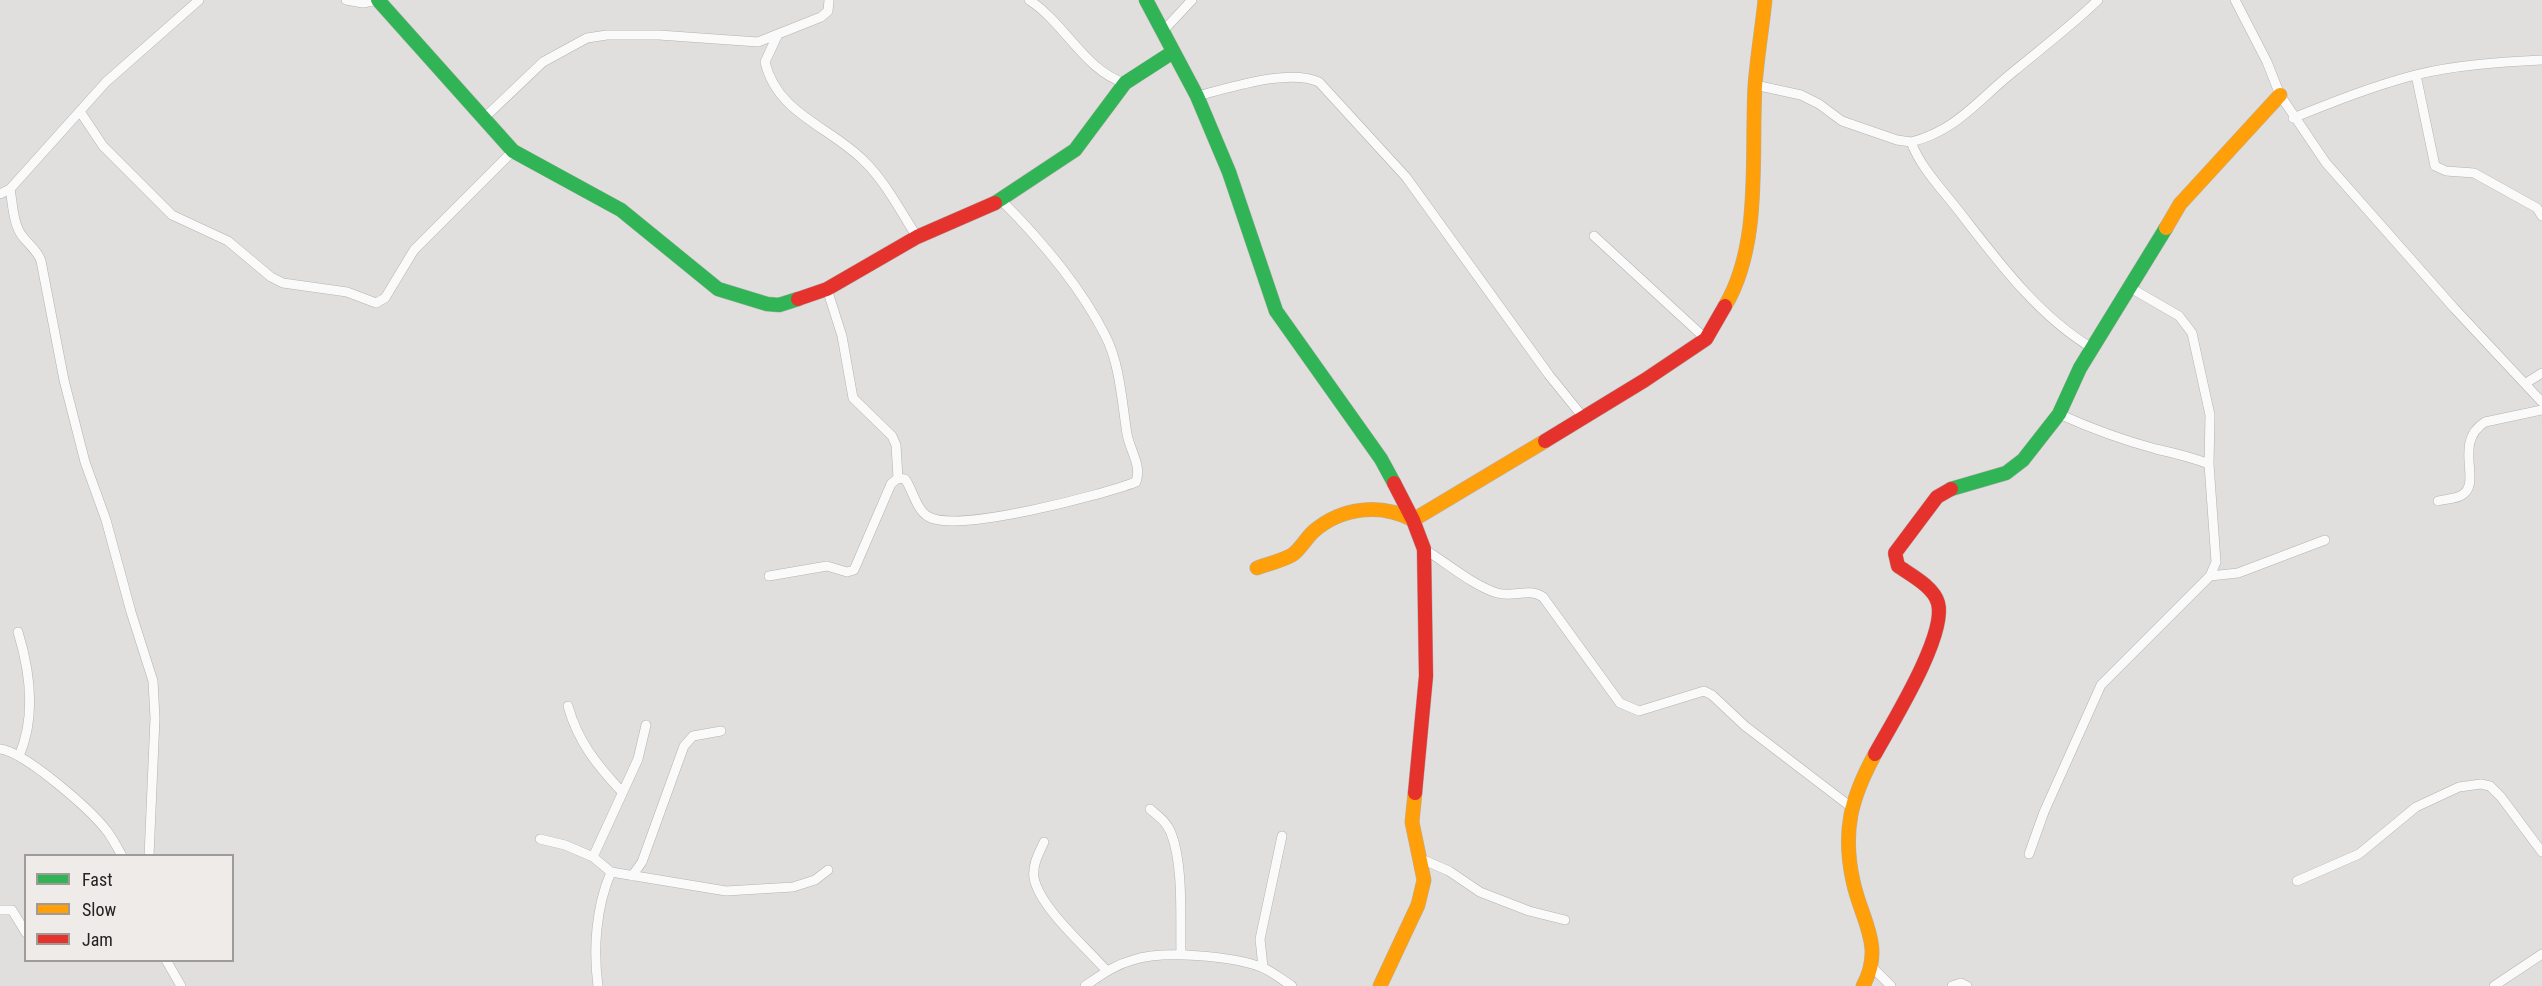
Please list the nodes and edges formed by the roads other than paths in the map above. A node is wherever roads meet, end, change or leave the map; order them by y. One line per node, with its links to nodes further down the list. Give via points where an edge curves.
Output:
1 (199, 0): 20 (street, via 106,82)
2 (346, 0): 3 (street)
3 (378, 0): 22 (street)
4 (829, 0): 12 (street, via 828,11 821,17)
5 (1029, 0): 16 (street, via 1044,10 1105,74)
6 (1146, 0): 11 (street)
7 (1192, 0): 11 (street)
8 (1765, 0): 17 (street)
9 (2098, 0): 23 (street, via 1961,119 1928,138)
10 (2235, 0): 18 (street)
11 (1163, 31): 13 (street)
12 (779, 33): 22 (street, via 758,42 659,34 587,38 543,62); 30 (street, via 765,62 778,91 788,104 865,161)
13 (1173, 52): 16 (street); 19 (street)
14 (2542, 60): 15 (street, via 2497,62)
15 (2416, 75): 21 (street); 28 (street, via 2435,166 2474,173 2537,208)
16 (1125, 83): 27 (street, via 1075,150)
17 (1755, 85): 23 (street, via 1801,95 1842,121); 33 (street, via 1747,240 1733,293)
18 (2280, 95): 21 (street); 31 (street, via 2180,204)
19 (1197, 96): 40 (street, via 1243,84 1290,78 1308,76 1319,82 1406,177); 44 (street, via 1246,216 1257,261 1276,311 1381,459)
20 (81, 113): 24 (street, via 104,146 172,215 228,241 271,278 347,292 376,303 385,298 414,250); 25 (street)
21 (2293, 118): 36 (street, via 2369,214)
22 (483, 119): 24 (street)
23 (1911, 142): 34 (street, via 1925,169 2018,283 2067,333)
24 (513, 151): 32 (street, via 621,210 718,289 779,305)
25 (10, 189): 26 (street); 64 (street, via 15,222 41,261 85,462 153,681)
26 (0, 194)
27 (1001, 200): 30 (street); 42 (street, via 1061,268 1106,336 1138,477 1136,482 1112,491 1011,515 945,520 922,512 910,485)
28 (2542, 216)
29 (1594, 236): 33 (street)
30 (917, 237): 32 (street)
31 (2129, 287): 34 (street); 41 (street, via 2179,316 2192,333 2210,416)
32 (827, 289): 42 (street, via 842,336 853,398 892,436)
33 (1706, 339): 40 (street)
34 (2092, 348): 39 (street)
35 (2542, 373): 36 (street)
36 (2526, 383): 37 (street)
37 (2542, 402)
38 (2542, 410): 43 (street, via 2476,427 2468,445 2468,487 2462,496)
39 (2059, 414): 41 (street, via 2125,440); 57 (street, via 2023,460 2006,473 1937,497 1895,553 1898,566 1933,594 1940,619 1920,669)
40 (1583, 417): 44 (street)
41 (2209, 464): 49 (street, via 2216,562)
42 (898, 478): 48 (street, via 891,484 854,570 827,567)
43 (2438, 501)
44 (1413, 520): 46 (street); 47 (street, via 1402,512 1387,510 1340,515 1318,527 1294,554)
45 (2325, 540): 49 (street, via 2238,573)
46 (1424, 549): 57 (street, via 1499,594 1535,592 1543,597 1620,703 1631,710 1650,709 1704,691); 67 (street, via 1426,676 1412,822)
47 (1257, 568)
48 (769, 576)
49 (2210, 576): 65 (street, via 2101,685)
50 (18, 632): 55 (street, via 27,663 29,728)
51 (568, 706): 56 (street, via 581,743)
52 (646, 725): 56 (street, via 638,759)
53 (721, 731): 70 (street, via 693,736 684,746 642,862)
54 (0, 749): 55 (street)
55 (19, 756): 63 (street, via 94,817)
56 (622, 792): 66 (street)
57 (1851, 807): 79 (street, via 1853,883 1875,955)
58 (1150, 809): 75 (street, via 1171,833 1177,866)
59 (1282, 836): 78 (street, via 1260,939)
60 (540, 839): 66 (street)
61 (1044, 842): 80 (street, via 1034,878 1043,899)
62 (2542, 852): 71 (street, via 2501,797 2490,786 2481,784 2459,787 2416,807 2359,854)
63 (121, 854)
64 (149, 854)
65 (2029, 854)
66 (593, 857): 69 (street)
67 (1419, 858): 73 (street, via 1480,892); 85 (street, via 1424,880 1419,905)
68 (828, 870): 70 (street, via 815,880 793,887 726,891)
69 (611, 872): 70 (street); 82 (street, via 603,892 597,933)
70 (632, 876)
71 (2297, 881)
72 (0, 910): 74 (street, via 12,910)
73 (1564, 920)
74 (24, 930)
75 (1181, 954): 78 (street); 80 (street, via 1135,959)
76 (2542, 954): 90 (street)
77 (167, 962): 81 (street)
78 (1263, 968): 84 (street)
79 (1874, 969): 86 (street); 87 (street)
80 (1106, 970): 83 (street)
81 (181, 986)
82 (598, 986)
83 (1085, 986)
84 (1292, 986)
85 (1380, 986)
86 (1863, 986)
87 (1891, 986)
88 (1952, 986): 89 (street, via 1961,982)
89 (1967, 986)
90 (2494, 986)

